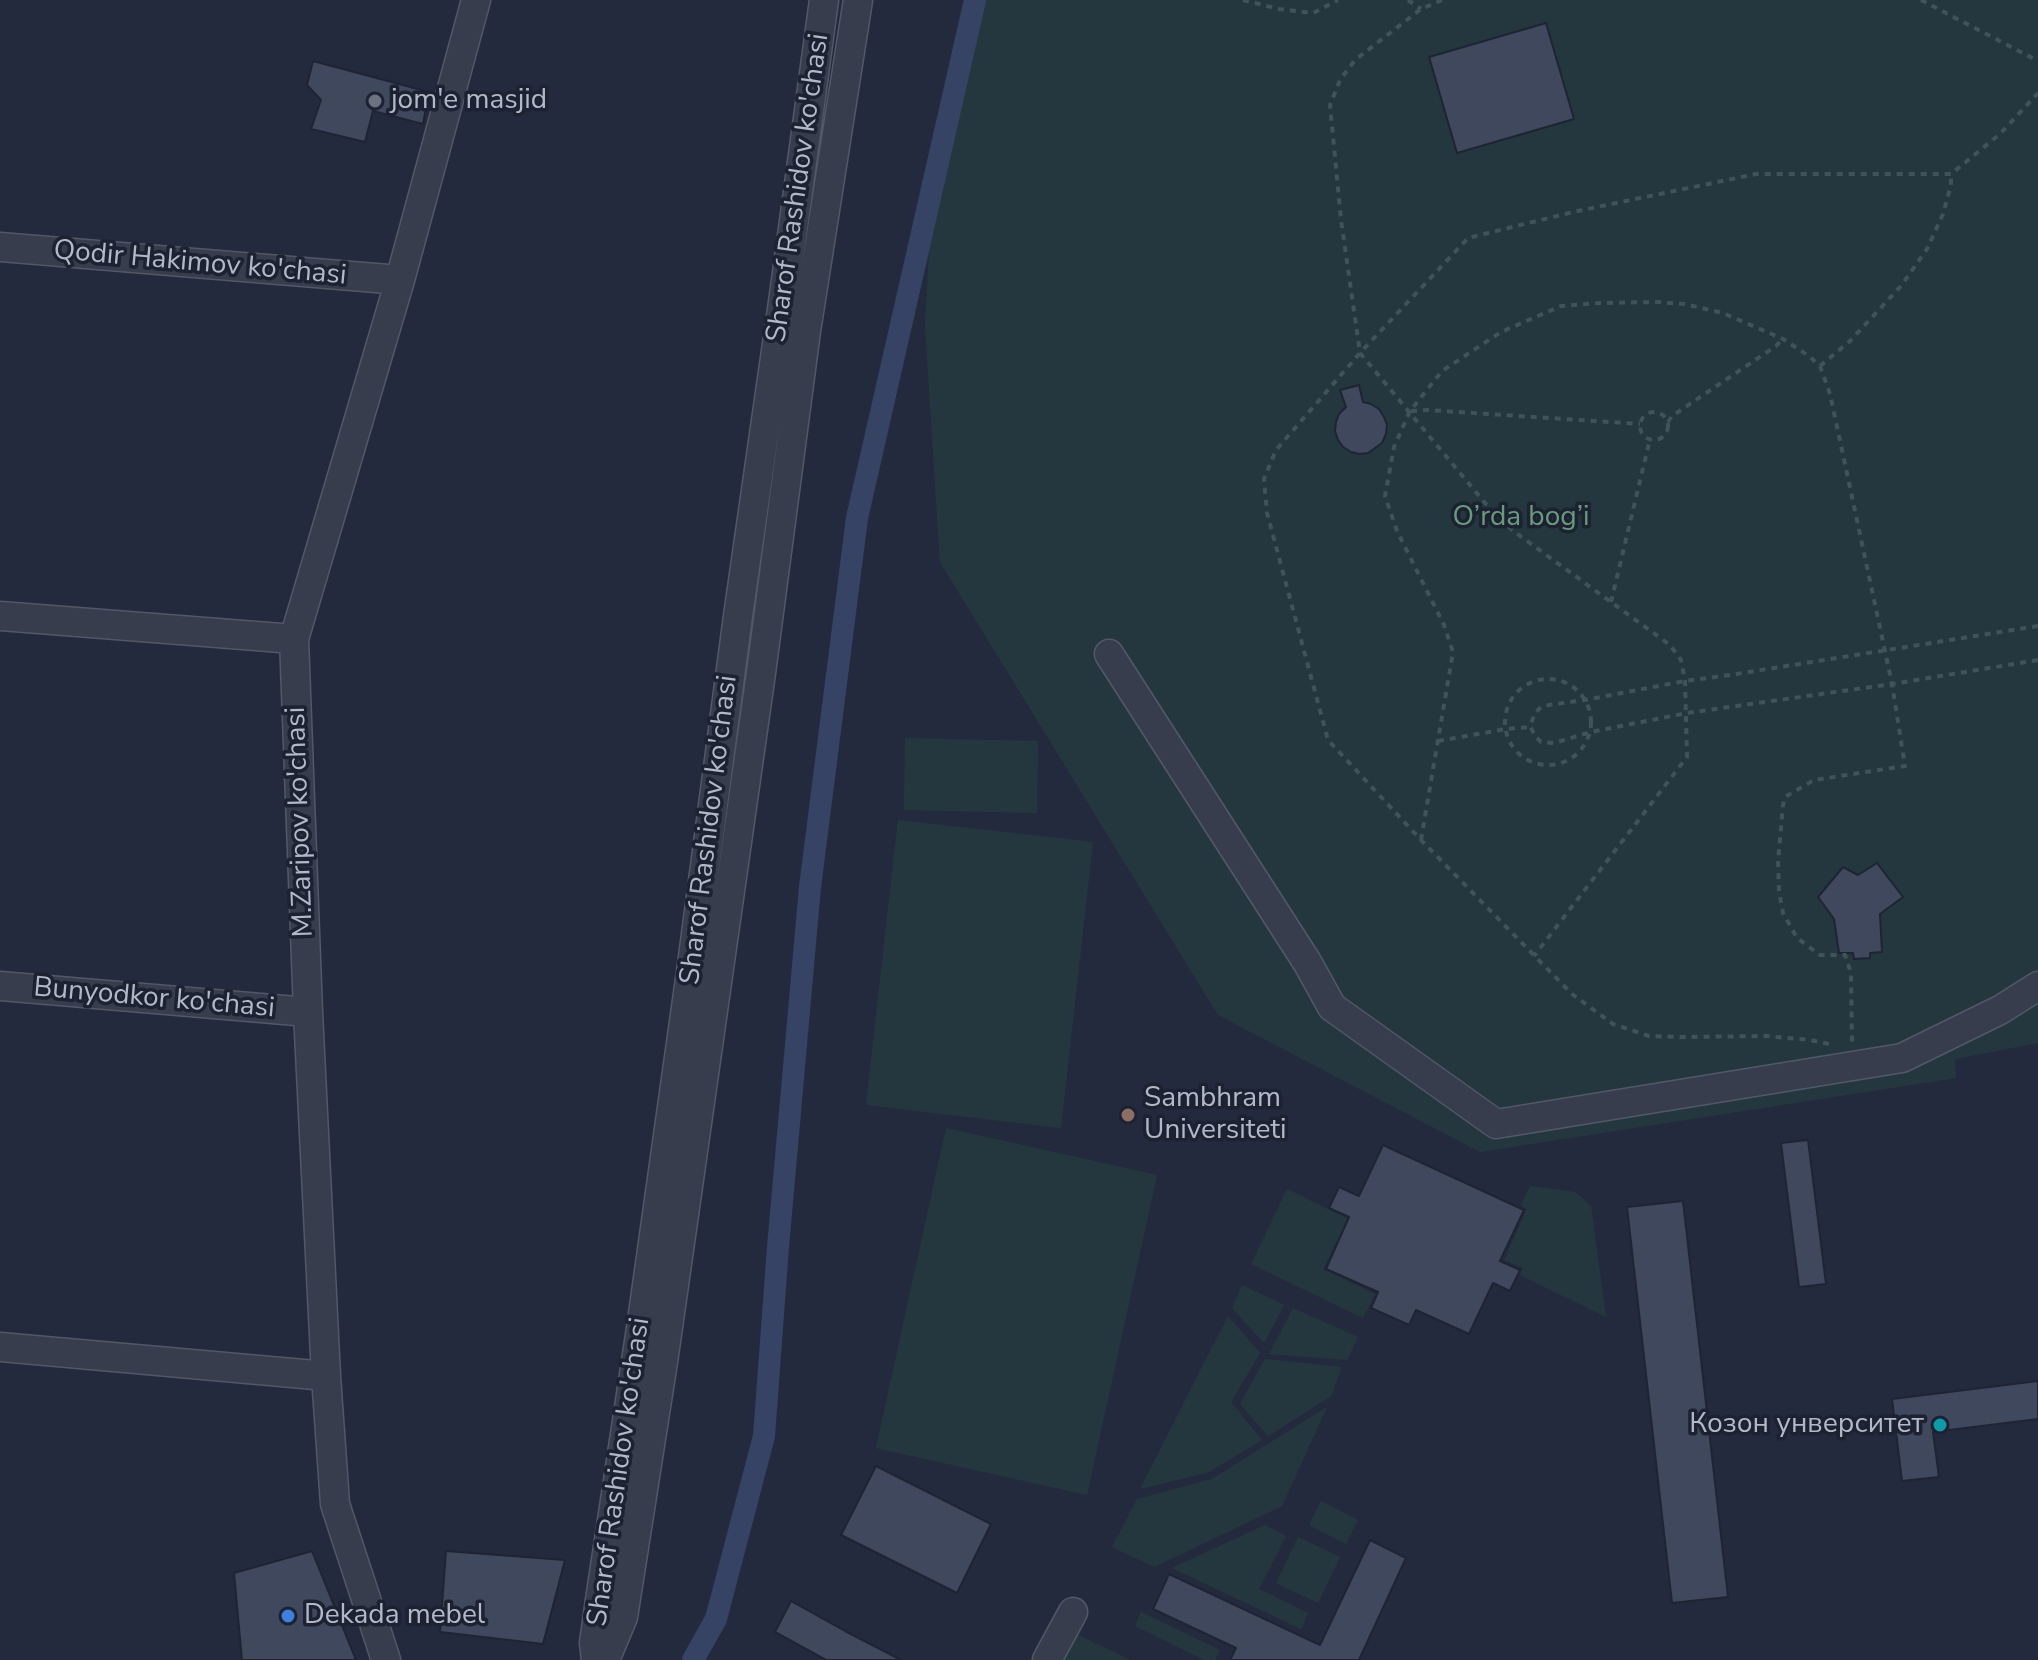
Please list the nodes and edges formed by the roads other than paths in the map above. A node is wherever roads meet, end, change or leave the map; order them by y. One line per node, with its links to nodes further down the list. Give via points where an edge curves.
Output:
1 (476, 0): 5 (street, M.Zaripov ko'chasi)
2 (824, 0): 16 (street, Sharof Rashidov ko'chasi, via 594,1643)
3 (858, 0): 17 (street, via 806,331 663,1362 623,1617)
4 (0, 247): 5 (street, Qodir Hakimov ko'chasi)
5 (400, 280): 7 (street, M.Zaripov ko'chasi)
6 (0, 616): 7 (street)
7 (294, 639): 11 (street, M.Zaripov ko'chasi)
8 (1109, 654): 10 (street, via 1332,1007 1496,1124 1902,1058)
9 (0, 986): 11 (street, Bunyodkor ko'chasi)
10 (2038, 986)
11 (308, 1012): 13 (street, M.Zaripov ko'chasi)
12 (0, 1347): 13 (street)
13 (326, 1376): 15 (street, M.Zaripov ko'chasi, via 335,1504)
14 (1073, 1612): 18 (street)
15 (386, 1660)
16 (596, 1660)
17 (605, 1660)
18 (1047, 1660)

